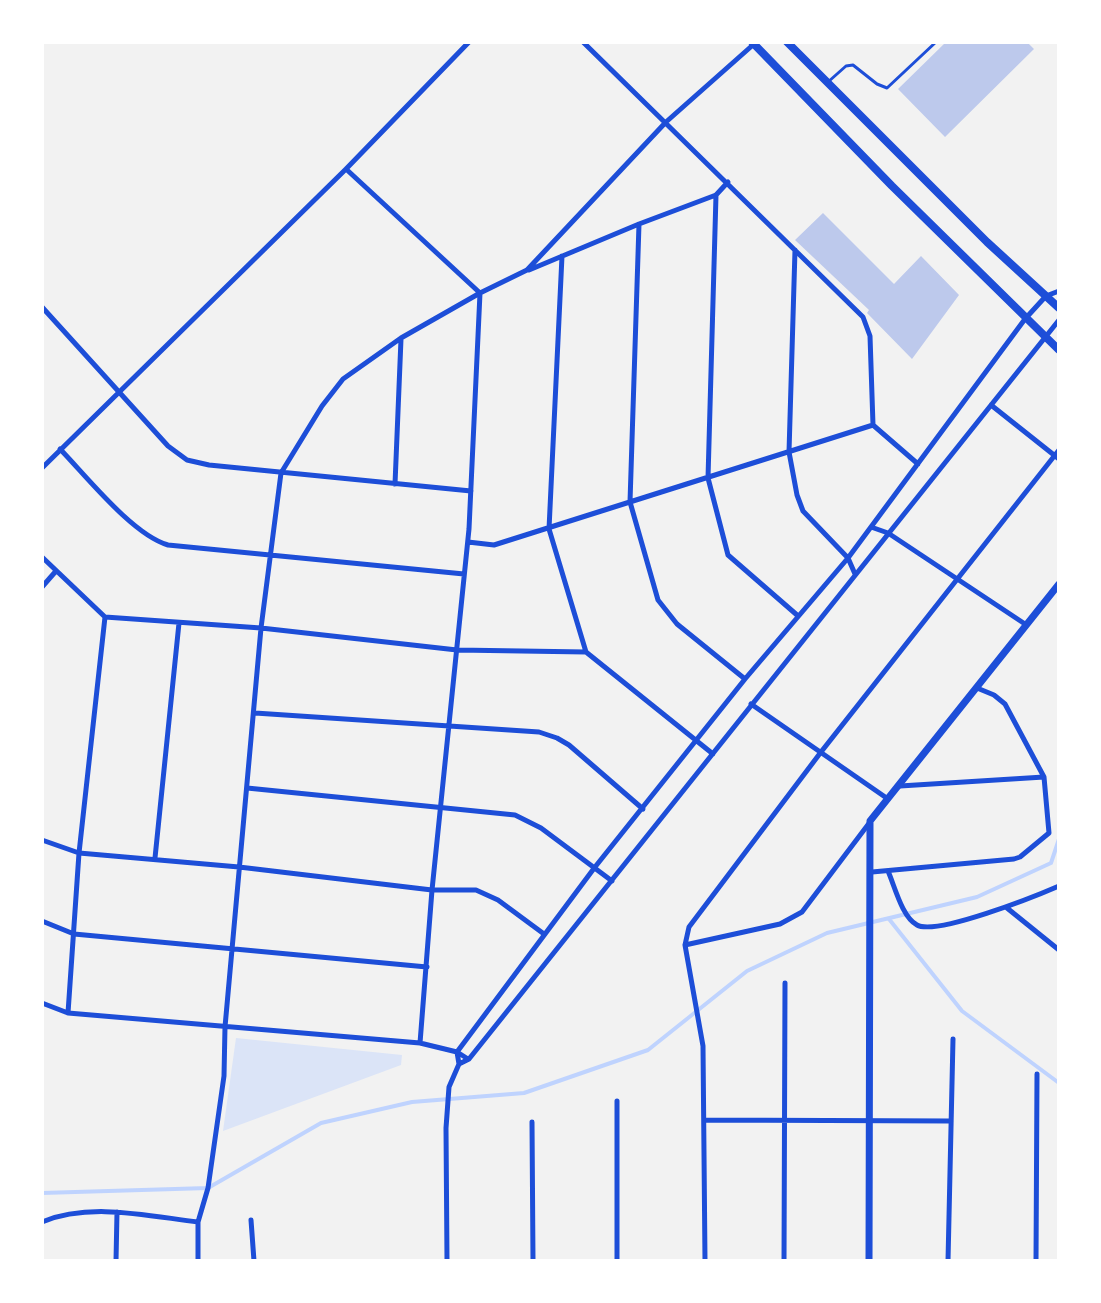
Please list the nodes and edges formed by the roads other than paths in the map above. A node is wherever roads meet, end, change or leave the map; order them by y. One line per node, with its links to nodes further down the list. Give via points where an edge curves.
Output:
1 (469, 42): 8 (street)
2 (583, 42): 7 (street)
3 (787, 42): 6 (main road)
4 (936, 42): 6 (lane, via 887,88 853,65)
5 (753, 43): 7 (street); 20 (main road)
6 (828, 82): 17 (main road)
7 (666, 122): 9 (street); 14 (street)
8 (346, 169): 16 (street); 25 (street)
9 (728, 182): 10 (street); 12 (street)
10 (716, 195): 11 (street); 34 (street)
11 (639, 224): 13 (street); 37 (street)
12 (795, 249): 27 (street, via 868,324); 29 (street)
13 (562, 256): 14 (street); 39 (street)
14 (527, 270): 16 (street)
15 (1059, 291): 17 (street)
16 (480, 293): 23 (street); 36 (street)
17 (1046, 296): 19 (main road); 20 (street)
18 (42, 307): 25 (street)
19 (1059, 308)
20 (1025, 319): 22 (main road); 31 (street)
21 (1059, 320): 22 (street)
22 (1047, 337): 24 (main road); 26 (street)
23 (401, 338): 33 (street, via 343,379); 35 (street)
24 (1059, 350)
25 (117, 392): 28 (street); 33 (street, via 187,460)
26 (991, 405): 30 (street); 40 (street)
27 (873, 425): 29 (street); 31 (street)
28 (60, 449): 32 (street); 42 (street, via 155,541)
29 (789, 452): 34 (street); 44 (street, via 803,511)
30 (1058, 454): 48 (street)
31 (918, 464): 38 (street)
32 (42, 468)
33 (281, 473): 35 (street); 42 (street)
34 (708, 478): 37 (street); 51 (street, via 728,555)
35 (395, 484): 36 (street)
36 (471, 491): 41 (street)
37 (630, 502): 39 (street); 58 (street, via 658,600 677,624)
38 (871, 527): 40 (street); 44 (street)
39 (549, 529): 41 (street, via 494,545); 57 (street)
40 (888, 533): 47 (street); 48 (street)
41 (468, 542): 46 (street)
42 (269, 555): 46 (street); 55 (street)
43 (42, 557): 45 (street)
44 (848, 558): 47 (street); 51 (street)
45 (56, 571): 50 (street); 52 (street)
46 (464, 574): 56 (street)
47 (855, 574): 60 (street)
48 (957, 579): 54 (street); 64 (street)
49 (1059, 584): 54 (street)
50 (42, 587)
51 (797, 615): 58 (street)
52 (105, 617): 53 (street); 74 (street)
53 (179, 623): 55 (street); 75 (street)
54 (1025, 624): 59 (street)
55 (261, 628): 56 (street); 61 (street)
56 (457, 650): 57 (street); 62 (street)
57 (586, 652): 63 (street)
58 (745, 679): 63 (street)
59 (976, 688): 66 (street, via 1005,704); 67 (street)
60 (751, 704): 64 (street); 65 (street)
61 (255, 713): 62 (street); 68 (street)
62 (450, 727): 70 (street); 71 (street, via 539,732 557,738)
63 (698, 740): 65 (street); 71 (street)
64 (821, 752): 69 (street); 87 (street, via 696,916)
65 (713, 754): 80 (street)
66 (1044, 777): 67 (street); 78 (street, via 1049,833 1020,857)
67 (900, 786): 69 (street)
68 (247, 788): 70 (street); 76 (street)
69 (888, 799): 72 (street)
70 (442, 809): 77 (street, via 515,815); 82 (street)
71 (643, 809): 77 (street)
72 (870, 821): 79 (street); 87 (street, via 802,912 780,924)
73 (42, 840): 74 (street)
74 (79, 853): 75 (street); 85 (street)
75 (155, 858): 76 (street)
76 (239, 867): 82 (street); 88 (street)
77 (595, 867): 80 (street); 86 (street)
78 (888, 871): 79 (street); 83 (street, via 907,914 921,927)
79 (872, 872): 104 (street)
80 (612, 881): 98 (street)
81 (1059, 886): 83 (street)
82 (432, 890): 86 (street, via 488,894); 90 (street)
83 (1006, 907): 89 (street)
84 (42, 921): 85 (street)
85 (74, 934): 88 (street); 93 (street)
86 (544, 934): 97 (street)
87 (685, 945): 102 (street, via 703,1046)
88 (232, 949): 90 (street); 94 (street)
89 (1059, 950)
90 (427, 967): 96 (street)
91 (785, 983): 103 (street)
92 (42, 1003): 93 (street)
93 (68, 1013): 94 (street)
94 (225, 1027): 96 (street); 110 (street, via 224,1076)
95 (953, 1039): 105 (street)
96 (420, 1043): 97 (street)
97 (457, 1052): 98 (street); 99 (street)
98 (469, 1059): 99 (street)
99 (459, 1064): 114 (street, via 449,1087 446,1128)
100 (1037, 1074): 121 (street)
101 (617, 1101): 116 (street)
102 (704, 1120): 103 (street); 117 (street)
103 (785, 1120): 104 (street); 118 (street)
104 (869, 1120): 105 (street); 119 (street)
105 (950, 1121): 120 (street)
106 (532, 1122): 115 (street)
107 (117, 1212): 109 (street); 110 (street); 111 (street)
108 (251, 1220): 113 (street)
109 (42, 1222)
110 (198, 1222): 112 (street)
111 (116, 1261)
112 (198, 1261)
113 (254, 1261)
114 (447, 1261)
115 (533, 1261)
116 (617, 1261)
117 (705, 1261)
118 (784, 1261)
119 (869, 1261)
120 (948, 1261)
121 (1036, 1261)

